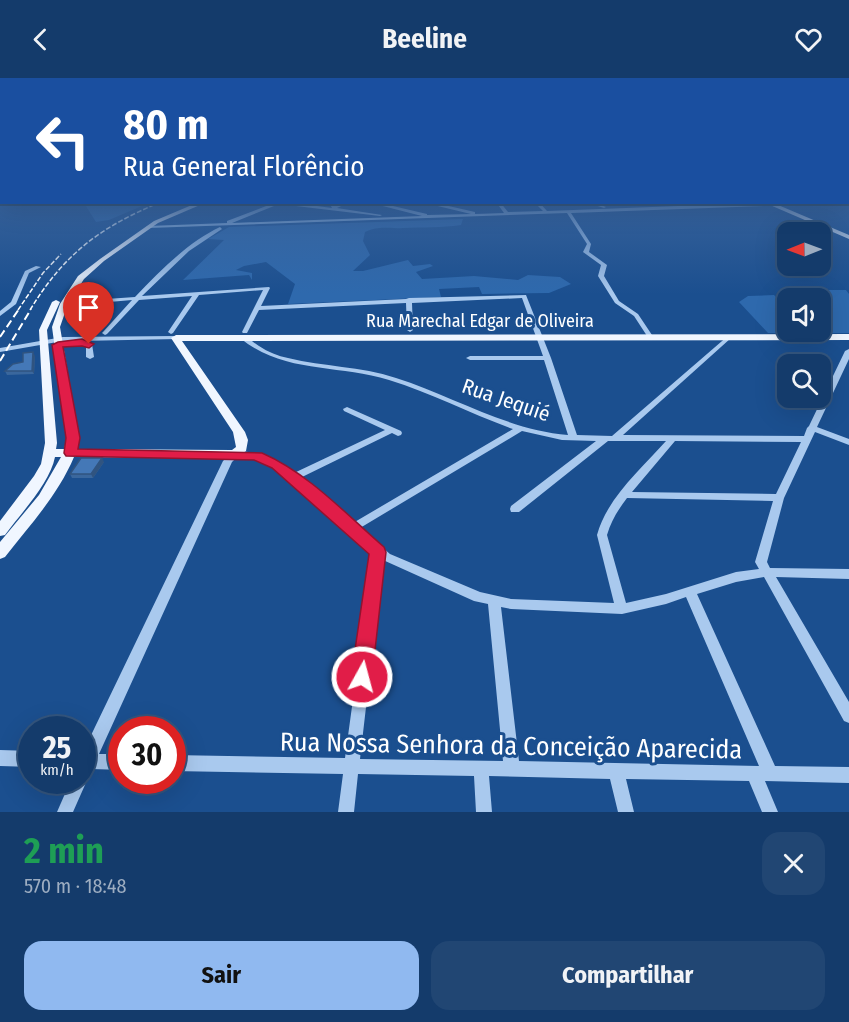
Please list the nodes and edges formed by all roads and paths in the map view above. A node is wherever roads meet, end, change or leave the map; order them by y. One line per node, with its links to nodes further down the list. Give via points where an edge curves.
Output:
1 (145, 225): 38 (main road, via 93,260 67,283 43,330)
2 (153, 225): 7 (main road)
3 (237, 225): 6 (street)
4 (577, 225): 22 (street, via 589,244 586,253 604,265 600,275 617,302 634,313)
5 (822, 225): 8 (main road)
6 (221, 226): 7 (street); 11 (street, via 176,258)
7 (148, 228): 13 (main road, via 85,273)
8 (849, 236)
9 (38, 267): 15 (street, via 27,272 14,303)
10 (197, 293): 11 (street); 14 (street, via 267,288); 18 (street)
11 (136, 299): 13 (street); 17 (street)
12 (409, 300): 14 (street); 16 (street); 21 (street, via 522,296)
13 (64, 304): 24 (main road, via 56,327)
14 (257, 308): 19 (street)
15 (0, 314)
16 (410, 330)
17 (108, 335): 18 (street, Rua Marechal Edgar de Oliveira); 25 (street, Rua Marechal Edgar de Oliveira, via 55,339)
18 (174, 335): 19 (main road, Rua Marechal Edgar de Oliveira); 40 (main road, via 238,432 242,448)
19 (244, 335): 21 (main road, Rua Marechal Edgar de Oliveira); 31 (street, Rua Jequié, via 252,348 273,356 392,378)
20 (729, 337): 22 (main road, Rua Marechal Edgar de Oliveira); 23 (main road, Rua Marechal Edgar de Oliveira); 34 (street)
21 (539, 338): 22 (main road, Rua Marechal Edgar de Oliveira); 29 (street)
22 (651, 338)
23 (848, 338)
24 (58, 345): 27 (street, via 87,343); 39 (main road, via 73,438)
25 (0, 350)
26 (849, 351): 32 (street)
27 (90, 357)
28 (470, 358): 29 (street)
29 (547, 358): 33 (street)
30 (346, 409): 41 (street, via 395,431)
31 (521, 428): 33 (street, Rua Jequié); 45 (street)
32 (811, 428): 36 (street); 37 (street)
33 (573, 437): 34 (street, Rua Jequié)
34 (610, 438): 35 (street, Rua Jequié); 44 (street)
35 (673, 438): 36 (street, Rua Jequié); 42 (street)
36 (806, 439): 43 (street)
37 (849, 442)
38 (50, 453): 39 (main road); 46 (main road, via 40,478)
39 (71, 453): 40 (main road); 48 (main road, via 53,484)
40 (235, 454): 41 (street, via 265,458); 55 (street, via 228,461)
41 (294, 477): 45 (street)
42 (625, 495): 43 (street); 53 (street, via 605,521 602,535)
43 (780, 498): 49 (street, via 761,562)
44 (516, 509)
45 (351, 528): 47 (street)
46 (0, 531)
47 (378, 552): 52 (street, via 430,578); 59 (street)
48 (0, 553)
49 (766, 572): 50 (street); 51 (street); 54 (street)
50 (849, 573)
51 (690, 592): 53 (street); 64 (street)
52 (494, 601): 53 (street); 60 (street)
53 (622, 609)
54 (849, 716)
55 (96, 740)
56 (0, 758): 57 (street)
57 (18, 759)
58 (186, 763): 59 (street, Rua Nossa Senhora da Conceição Aparecida)
59 (351, 767): 61 (street, Rua Nossa Senhora da Conceição Aparecida); 68 (street)
60 (512, 769): 61 (street, Rua Nossa Senhora da Conceição Aparecida); 62 (street, Rua Nossa Senhora da Conceição Aparecida)
61 (481, 770): 69 (street)
62 (616, 771): 63 (street, Rua Nossa Senhora da Conceição Aparecida); 70 (street)
63 (754, 774): 64 (street, Rua Nossa Senhora da Conceição Aparecida); 71 (street)
64 (771, 774): 65 (street, Rua Nossa Senhora da Conceição Aparecida)
65 (849, 775)
66 (73, 794): 67 (street)
67 (65, 812)
68 (346, 812)
69 (484, 812)
70 (626, 812)
71 (770, 812)

